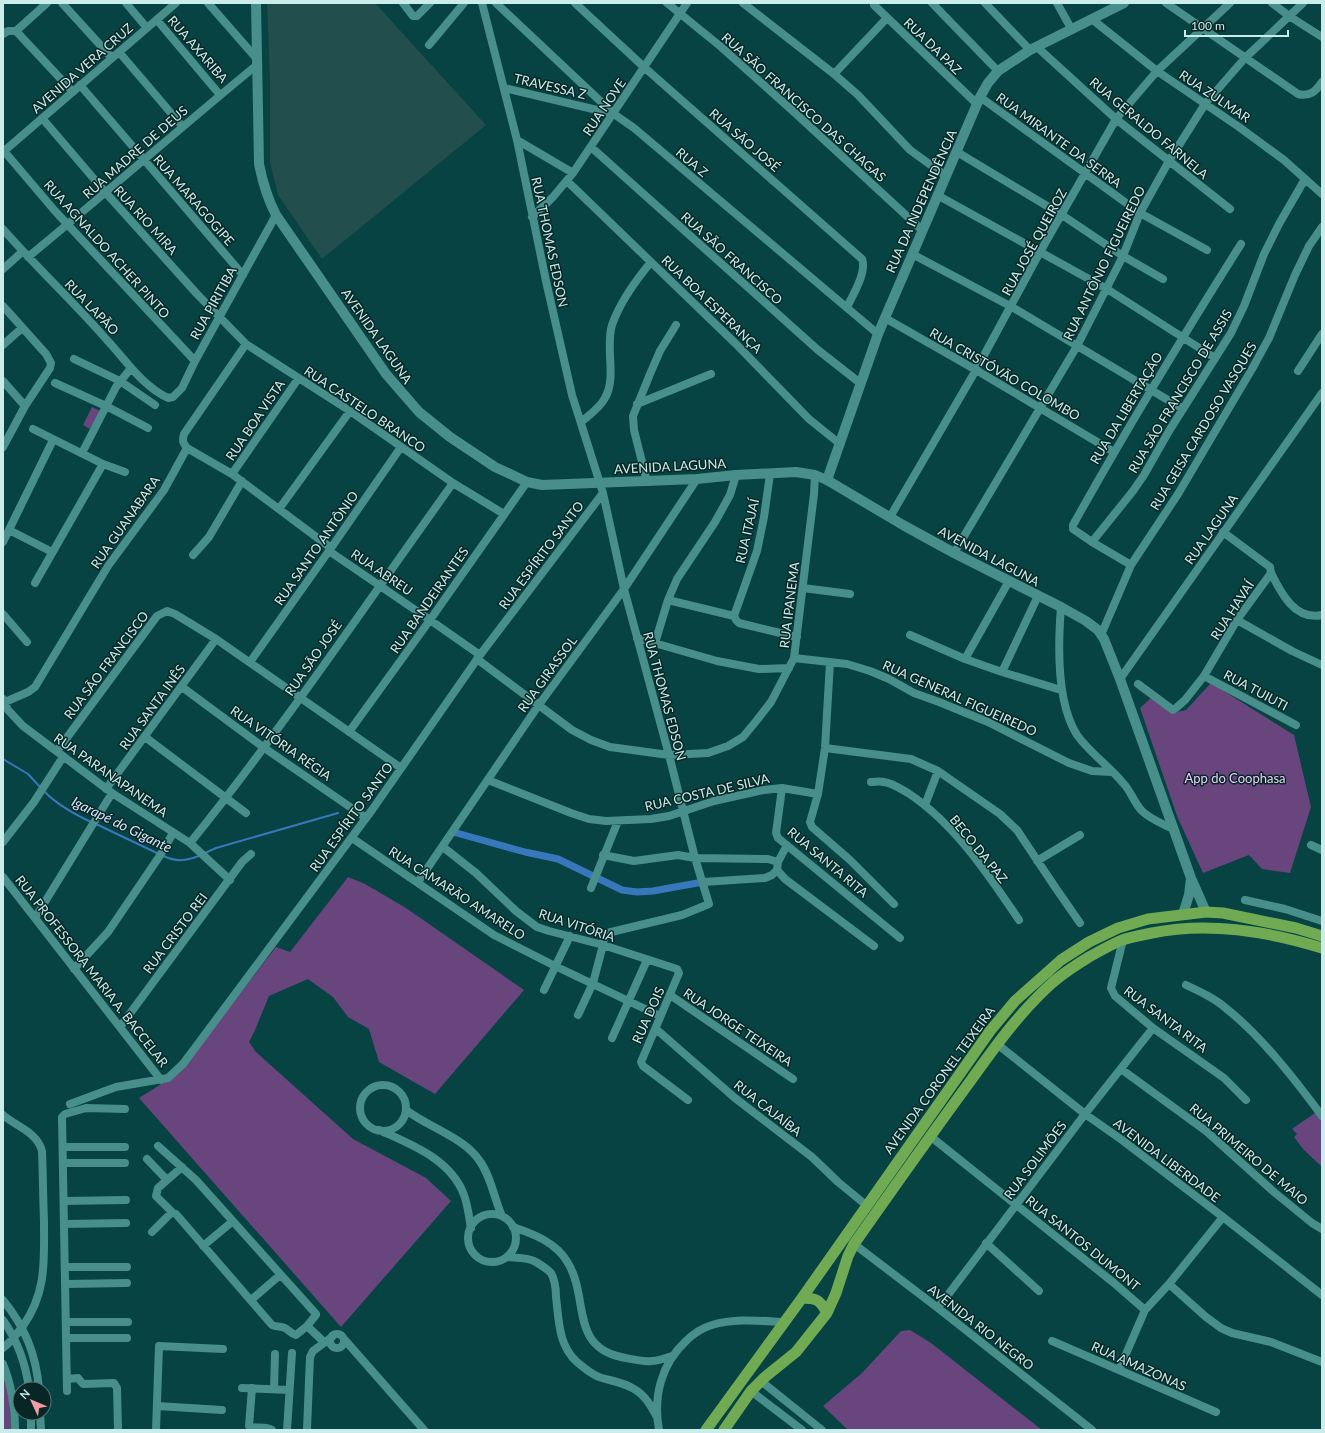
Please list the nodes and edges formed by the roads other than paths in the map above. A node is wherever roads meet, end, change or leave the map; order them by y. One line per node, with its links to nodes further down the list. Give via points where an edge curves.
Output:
1 (47, 3): 33 (street)
2 (62, 3): 38 (street)
3 (126, 3): 30 (street)
4 (176, 3): 28 (street, AVENIDA VERA CRUZ)
5 (208, 3): 40 (street)
6 (256, 3): 40 (main road, AVENIDA LAGUNA)
7 (403, 3): 8 (street, via 413,16 420,14)
8 (430, 3)
9 (464, 3): 36 (street)
10 (482, 3): 47 (street, RUA THOMAS EDSON)
11 (496, 3): 52 (street, RUA Z)
12 (575, 3): 41 (street, RUA SÃO JOSÉ)
13 (667, 3): 25 (street, RUA SÃO FRANCISCO DAS CHAGAS)
14 (687, 3): 25 (street, RUA NOVE)
15 (743, 3): 44 (street)
16 (932, 3): 42 (street)
17 (985, 3): 37 (street, RUA GERALDO FARNELA)
18 (1056, 3): 32 (street)
19 (1166, 3): 31 (street)
20 (1230, 3): 31 (street, RUA JOSÉ QUEIROZ)
21 (1272, 3): 26 (street)
22 (1302, 3): 26 (street, RUA ANTÔNIO FIGUEIREDO)
23 (1120, 4): 29 (main road, RUA DA INDEPENDÊNCIA)
24 (874, 5): 27 (street, RUA DA PAZ)
25 (680, 14): 41 (street, RUA NOVE); 78 (street, RUA SÃO FRANCISCO DAS CHAGAS, via 794,112)
26 (1289, 16): 35 (street); 39 (street, RUA ANTÔNIO FIGUEIREDO)
27 (887, 18): 44 (street); 50 (street, RUA DA PAZ)
28 (157, 20): 30 (street, AVENIDA VERA CRUZ); 49 (street, RUA AXARIBA)
29 (1093, 20): 32 (main road, RUA DA INDEPENDÊNCIA); 43 (street, RUA ZULMAR)
30 (147, 28): 38 (street, AVENIDA VERA CRUZ)
31 (1202, 29): 39 (street); 43 (street, RUA JOSÉ QUEIROZ)
32 (1072, 30): 37 (main road, RUA DA INDEPENDÊNCIA)
33 (16, 31): 34 (street); 48 (street)
34 (3, 34)
35 (1322, 37)
36 (429, 45)
37 (1034, 49): 42 (main road, RUA DA INDEPENDÊNCIA); 54 (street, RUA GERALDO FARNELA)
38 (115, 55): 46 (street, AVENIDA VERA CRUZ); 55 (street)
39 (1245, 58): 45 (street, via 1298,94 1312,93); 51 (street, RUA ANTÔNIO FIGUEIREDO)
40 (258, 62): 49 (street, RUA MADRE DE DEUS); 72 (main road, AVENIDA LAGUNA, via 259,164 267,198)
41 (645, 68): 52 (street, RUA NOVE); 92 (street, RUA SÃO JOSÉ, via 862,259 863,272)
42 (998, 71): 50 (main road, RUA DA INDEPENDÊNCIA)
43 (1157, 71): 51 (street, RUA ZULMAR); 54 (street, RUA JOSÉ QUEIROZ)
44 (834, 74): 64 (street, via 858,95 910,150)
45 (1322, 82)
46 (80, 85): 48 (street, AVENIDA VERA CRUZ); 60 (street, RUA MARAGOGIPE)
47 (504, 88): 52 (street, TRAVESSA Z); 56 (street, RUA THOMAS EDSON)
48 (73, 92): 53 (street, AVENIDA VERA CRUZ)
49 (220, 95): 55 (street, RUA MADRE DE DEUS)
50 (978, 101): 59 (main road, RUA DA INDEPENDÊNCIA); 63 (street, RUA MIRANTE DA SERRA)
51 (1205, 104): 61 (street, RUA ANTÔNIO FIGUEIREDO); 65 (street, RUA ZULMAR, via 1284,160)
52 (614, 114): 57 (street, RUA NOVE); 92 (street, RUA Z)
53 (42, 118): 58 (street, AVENIDA VERA CRUZ); 67 (street, RUA RIO MIRA)
54 (1116, 119): 61 (street, RUA GERALDO FARNELA); 63 (street, RUA JOSÉ QUEIROZ)
55 (182, 126): 60 (street, RUA MADRE DE DEUS)
56 (517, 140): 62 (street); 74 (street, RUA THOMAS EDSON)
57 (592, 147): 62 (street, RUA NOVE); 114 (street, RUA SÃO FRANCISCO, via 812,345)
58 (4, 151): 75 (street, RUA AGNALDO ACHER PINTO)
59 (957, 152): 64 (main road, RUA DA INDEPENDÊNCIA); 73 (street)
60 (144, 160): 67 (street, RUA MADRE DE DEUS); 87 (street, RUA MARAGOGIPE)
61 (1169, 161): 70 (street, RUA GERALDO FARNELA); 71 (street, RUA ANTÔNIO FIGUEIREDO)
62 (573, 173): 66 (street, RUA NOVE)
63 (1085, 174): 71 (street, RUA MIRANTE DA SERRA); 73 (street, RUA JOSÉ QUEIROZ)
64 (946, 176): 69 (main road, RUA DA INDEPENDÊNCIA)
65 (1306, 179): 68 (street, RUA ZULMAR); 103 (street, RUA SÃO FRANCISCO DE ASSIS, via 1273,236 1244,306)
66 (568, 181): 74 (street, RUA NOVE); 85 (street, RUA BOA ESPERANÇA)
67 (106, 193): 75 (street, RUA MADRE DE DEUS); 93 (street, RUA RIO MIRA)
68 (1322, 194)
69 (938, 195): 78 (main road, RUA DA INDEPENDÊNCIA); 81 (street)
70 (1230, 209)
71 (1140, 213): 80 (street, RUA MIRANTE DA SERRA); 84 (street, RUA ANTÔNIO FIGUEIREDO)
72 (276, 215): 87 (street, RUA PIRITIBA); 144 (main road, AVENIDA LAGUNA, via 404,397 450,437 495,467)
73 (1062, 215): 81 (street, RUA JOSÉ QUEIROZ); 84 (street)
74 (532, 217): 125 (street, RUA THOMAS EDSON, via 572,395)
75 (67, 225): 83 (street, RUA MADRE DE DEUS); 105 (street, RUA AGNALDO ACHER PINTO)
76 (1322, 227): 159 (street, RUA GEISA CARDOSO VASQUES, via 1295,275 1269,338 1252,369 1178,494)
77 (3, 229): 83 (street, RUA LAPÃO)
78 (922, 230): 82 (main road, RUA DA INDEPENDÊNCIA)
79 (1241, 244): 99 (street, RUA DA LIBERTAÇÃO)
80 (1207, 250)
81 (1040, 252): 89 (street); 91 (street, RUA JOSÉ QUEIROZ)
82 (912, 254): 91 (street); 94 (main road, RUA DA INDEPENDÊNCIA)
83 (25, 255): 86 (street, RUA MADRE DE DEUS); 106 (street, RUA LAPÃO)
84 (1123, 256): 88 (street); 89 (street, RUA ANTÔNIO FIGUEIREDO)
85 (651, 262): 125 (street, via 633,285 612,325 609,342 609,390 605,399); 129 (street, RUA BOA ESPERANÇA, via 810,419)
86 (3, 269)
87 (243, 275): 93 (street, RUA PIRITIBA)
88 (1163, 279)
89 (1107, 289): 99 (street); 102 (street, RUA ANTÔNIO FIGUEIREDO)
90 (3, 306): 96 (street)
91 (1012, 306): 102 (street); 107 (street, RUA JOSÉ QUEIROZ)
92 (847, 307): 97 (street, RUA Z)
93 (220, 317): 100 (street, RUA CASTELO BRANCO); 105 (street, RUA PIRITIBA)
94 (885, 318): 97 (main road, RUA DA INDEPENDÊNCIA); 107 (street, RUA CRISTÓVÃO COLOMBO)
95 (676, 326): 118 (street, via 660,352)
96 (22, 328): 101 (street); 120 (street, via 50,358 51,363)
97 (878, 334): 114 (main road, RUA DA INDEPENDÊNCIA)
98 (1322, 334): 108 (street)
99 (1182, 338): 103 (street); 115 (street, RUA DA LIBERTAÇÃO)
100 (246, 344): 110 (street, RUA CASTELO BRANCO); 132 (street, via 184,434 184,444)
101 (3, 345)
102 (1077, 346): 115 (street); 122 (street, RUA ANTÔNIO FIGUEIREDO)
103 (1215, 358): 123 (street, RUA SÃO FRANCISCO DE ASSIS)
104 (74, 359): 112 (street)
105 (195, 361): 117 (street, RUA PIRITIBA, via 182,388 173,397)
106 (131, 368): 112 (street); 117 (street, RUA LAPÃO, via 150,387)
107 (976, 370): 122 (street, RUA CRISTÓVÃO COLOMBO); 150 (street, RUA JOSÉ QUEIROZ)
108 (1298, 371)
109 (711, 374): 118 (street)
110 (298, 379): 124 (street, RUA CASTELO BRANCO); 137 (street, RUA BOA VISTA)
111 (3, 381): 120 (street)
112 (120, 381): 119 (street); 121 (street)
113 (55, 383): 121 (street)
114 (860, 383): 129 (main road, RUA DA INDEPENDÊNCIA)
115 (1152, 390): 123 (street); 133 (street, RUA DA LIBERTAÇÃO)
116 (1322, 393): 152 (street, RUA LAGUNA)
117 (168, 398)
118 (637, 404): 145 (street, via 633,416 634,430)
119 (155, 405)
120 (25, 406): 130 (street)
121 (106, 406): 126 (street); 134 (street)
122 (1040, 408): 133 (street, RUA CRISTÓVÃO COLOMBO); 157 (street, RUA ANTÔNIO FIGUEIREDO)
123 (1183, 409): 154 (street, RUA SÃO FRANCISCO DE ASSIS, via 1141,480)
124 (350, 411): 131 (street, RUA CASTELO BRANCO); 148 (street)
125 (581, 422): 147 (street, RUA THOMAS EDSON)
126 (148, 428)
127 (33, 429): 128 (street)
128 (53, 440): 134 (street); 151 (street)
129 (840, 444): 142 (main road, RUA DA INDEPENDÊNCIA)
130 (3, 447)
131 (400, 447): 146 (street, RUA CASTELO BRANCO); 155 (street, RUA SANTO ANTÔNIO)
132 (188, 448): 137 (street, RUA ABREU); 196 (street, RUA GUANABARA, via 164,490 108,566 34,687)
133 (1114, 452): 154 (street, RUA DA LIBERTAÇÃO, via 1072,525 1073,529)
134 (82, 453): 135 (street)
135 (103, 464): 136 (street); 156 (street)
136 (125, 472)
137 (232, 474): 143 (street, RUA ABREU)
138 (770, 474): 139 (main road, AVENIDA LAGUNA, via 796,472); 140 (main road, AVENIDA LAGUNA); 172 (street, RUA ITAJAÍ, via 757,551)
139 (815, 475): 142 (main road, AVENIDA LAGUNA); 164 (street, RUA IPANEMA)
140 (736, 476): 141 (main road, AVENIDA LAGUNA); 168 (street, via 730,495 677,579)
141 (697, 479): 145 (main road, AVENIDA LAGUNA); 165 (street, RUA GIRASSOL)
142 (827, 480): 150 (main road, AVENIDA LAGUNA)
143 (242, 481): 148 (street, RUA ABREU); 158 (street, RUA BOA VISTA, via 209,537)
144 (527, 482): 147 (main road, AVENIDA LAGUNA); 149 (street, RUA BANDEIRANTES)
145 (647, 482): 147 (main road, AVENIDA LAGUNA)
146 (452, 483): 149 (street, RUA CASTELO BRANCO); 163 (street, RUA SÃO JOSÉ)
147 (602, 488): 165 (street, RUA THOMAS EDSON); 182 (street, RUA ESPÍRITO SANTO)
148 (280, 509): 155 (street, RUA ABREU)
149 (504, 514): 173 (street, RUA BANDEIRANTES)
150 (890, 517): 157 (main road, AVENIDA LAGUNA)
151 (9, 530): 153 (street); 156 (street)
152 (1223, 532): 160 (street, RUA HAVAÍ, via 1270,567); 191 (street, RUA LAGUNA)
153 (3, 542)
154 (1092, 542): 159 (street, RUA DA LIBERTAÇÃO)
155 (330, 550): 163 (street, RUA ABREU); 185 (street, RUA SANTO ANTÔNIO)
156 (52, 552): 162 (street)
157 (954, 553): 161 (main road, AVENIDA LAGUNA)
158 (193, 556)
159 (1131, 565): 176 (street, RUA GEISA CARDOSO VASQUES)
160 (1271, 573): 171 (street, via 1290,604 1306,614); 174 (street, RUA HAVAÍ)
161 (1009, 581): 167 (main road, AVENIDA LAGUNA); 184 (street)
162 (35, 583)
163 (379, 585): 173 (street, RUA ABREU); 195 (street, RUA SÃO JOSÉ)
164 (803, 588): 166 (street); 177 (street, RUA IPANEMA)
165 (624, 589): 178 (street, RUA THOMAS EDSON); 197 (street, RUA GIRASSOL)
166 (850, 594)
167 (1038, 596): 169 (main road, AVENIDA LAGUNA); 189 (street)
168 (668, 600): 172 (street); 181 (street)
169 (1061, 607): 176 (main road, AVENIDA LAGUNA, via 1086,621); 194 (street, via 1058,639)
170 (3, 614): 180 (street)
171 (1322, 614)
172 (734, 616): 177 (street, via 739,623)
173 (430, 620): 182 (street, RUA ABREU); 199 (street, RUA BANDEIRANTES)
174 (1237, 620): 187 (street, via 1292,652); 190 (street, RUA HAVAÍ)
175 (910, 635): 184 (street)
176 (1101, 635): 191 (main road, AVENIDA LAGUNA)
177 (797, 637): 183 (street, RUA IPANEMA)
178 (637, 638): 181 (street); 204 (street, RUA THOMAS EDSON)
179 (216, 639): 185 (street); 193 (street, RUA SANTA INÊS); 203 (street, RUA SÃO FRANCISCO, via 175,614 167,611 157,616)
180 (27, 642)
181 (655, 643): 188 (street, via 717,661 759,669)
182 (479, 657): 197 (street, RUA IPANEMA); 205 (street, RUA ESPÍRITO SANTO)
183 (794, 658): 186 (street, RUA GENERAL FIGUEIREDO); 188 (street, RUA IPANEMA)
184 (965, 659): 189 (street)
185 (250, 662): 195 (street)
186 (830, 662): 202 (street); 207 (street, RUA GENERAL FIGUEIREDO, via 847,664 889,679 914,693 988,722 1069,763 1092,771)
187 (1322, 665)
188 (789, 668): 204 (street, RUA IPANEMA, via 771,702 743,737 708,753)
189 (1002, 672): 194 (street)
190 (1204, 676): 192 (street, RUA HAVAÍ, via 1185,700 1173,710); 198 (street, RUA TUIUTI)
191 (1120, 678): 219 (main road, AVENIDA LAGUNA)
192 (1138, 684)
193 (182, 686): 200 (street, RUA SANTA INÊS); 201 (street, RUA VITÓRIA RÉGIA)
194 (1061, 690): 207 (street, via 1077,734)
195 (301, 697): 199 (street); 201 (street, RUA SÃO JOSÉ)
196 (4, 701): 203 (street, RUA PARANAPANEMA, via 8,710 23,726)
197 (538, 706): 204 (street, RUA IPANEMA, via 591,740 610,747); 208 (street, RUA GIRASSOL)
198 (1296, 725)
199 (349, 732): 205 (street)
200 (145, 737): 211 (street, RUA SANTA INÊS); 213 (street)
201 (263, 747): 213 (street, RUA SÃO JOSÉ); 217 (street, RUA VITÓRIA RÉGIA)
202 (825, 748): 206 (street, via 911,759); 212 (street)
203 (60, 754): 211 (street, RUA PARANAPANEMA); 223 (street, RUA SÃO FRANCISCO, via 45,786)
204 (669, 755): 215 (street, RUA THOMAS EDSON)
205 (401, 768): 217 (street, RUA ESPÍRITO SANTO)
206 (938, 771): 214 (street); 232 (street, via 1007,820 1017,830)
207 (1112, 772): 219 (street, via 1124,784 1142,811)
208 (488, 780): 218 (street, RUA COSTA DE SILVA, via 589,819); 227 (street, RUA GIRASSOL)
209 (871, 782): 214 (street, BECO DA PAZ, via 884,782 900,788)
210 (782, 788): 212 (street, RUA COSTA DE SILVA); 215 (street, RUA COSTA DE SILVA, via 714,800); 225 (street, RUA SANTA RITA, via 776,834)
211 (109, 791): 220 (street, RUA PARANAPANEMA); 244 (street, RUA SANTA INÊS, via 94,822)
212 (818, 794): 241 (street, via 810,825)
213 (226, 798): 216 (street); 224 (street, RUA SÃO JOSÉ)
214 (925, 805): 245 (street, BECO DA PAZ, via 972,854)
215 (682, 811): 218 (street, RUA COSTA DE SILVA, via 651,819); 231 (street, RUA THOMAS EDSON)
216 (246, 813)
217 (366, 818): 222 (street, RUA ESPÍRITO SANTO)
218 (618, 821): 230 (street)
219 (1174, 829): 235 (main road, AVENIDA LAGUNA)
220 (173, 833): 224 (street, RUA PARANAPANEMA); 257 (street, via 108,932)
221 (1080, 835): 232 (street)
222 (352, 838): 237 (street, RUA CAMARÃO AMARELO); 273 (street, RUA ESPÍRITO SANTO, via 183,1064 168,1078)
223 (3, 842)
224 (190, 843): 236 (street, RUA PARANAPANEMA)
225 (787, 845): 233 (street); 250 (street, RUA SANTA RITA)
226 (1311, 845): 228 (street)
227 (443, 847): 237 (street, RUA GIRASSOL); 248 (street, RUA VITÓRIA, via 476,873 527,920 538,927)
228 (1322, 850)
229 (251, 854): 236 (street, RUA CRISTO REI)
230 (603, 855): 231 (street, via 634,861 678,855); 239 (street)
231 (695, 858): 233 (street, via 768,859); 238 (street, RUA THOMAS EDSON)
232 (1037, 862): 247 (street)
233 (777, 866): 238 (street, via 772,875 765,878); 253 (street, via 785,879)
234 (3, 877): 244 (street, RUA PROFESSORA MARIA A. BACCELAR)
235 (1191, 878): 242 (main road, AVENIDA LAGUNA); 243 (main road, AVENIDA LAGUNA)
236 (230, 880): 266 (street, RUA CRISTO REI)
237 (418, 882): 256 (street, RUA CAMARÃO AMARELO, via 494,935)
238 (702, 882): 252 (street, RUA THOMAS EDSON, via 709,904 682,915 609,932)
239 (591, 888)
240 (1245, 900): 246 (street)
241 (894, 904)
242 (1206, 912): 243 (highway, AVENIDA CORONEL TEIXEIRA); 249 (highway, AVENIDA CORONEL TEIXEIRA, via 1236,915)
243 (1183, 914): 295 (highway, AVENIDA CORONEL TEIXEIRA, via 1148,919 1118,928 1061,960 1034,983 990,1030)
244 (35, 918): 257 (street, RUA PROFESSORA MARIA A. BACCELAR)
245 (1019, 920)
246 (1322, 921)
247 (1080, 923)
248 (570, 936): 252 (street, RUA VITÓRIA); 256 (street)
249 (1322, 936)
250 (900, 938)
251 (1123, 940): 254 (highway, AVENIDA CORONEL TEIXEIRA, via 1169,929 1226,928 1296,940); 267 (street, RUA SANTA RITA, via 1111,988 1115,996); 270 (highway, AVENIDA CORONEL TEIXEIRA, via 1070,968 1052,983)
252 (604, 941): 255 (street, RUA VITÓRIA); 259 (street)
253 (874, 946)
254 (1322, 948)
255 (648, 960): 258 (street, RUA VITÓRIA, via 677,969); 263 (street)
256 (555, 966): 259 (street, RUA CAMARÃO AMARELO); 261 (street)
257 (74, 969): 266 (street, RUA PROFESSORA MARIA A. BACCELAR)
258 (679, 973): 262 (street, RUA DOIS)
259 (593, 983): 263 (street, RUA CAMARÃO AMARELO); 264 (street)
260 (1186, 985): 281 (street, via 1228,1009 1284,1068)
261 (544, 990)
262 (670, 995): 265 (street, RUA DOIS); 272 (street, RUA JORGE TEIXEIRA)
263 (629, 1001): 265 (street, RUA CAMARÃO AMARELO); 269 (street)
264 (578, 1015)
265 (660, 1016): 268 (street, RUA DOIS)
266 (120, 1027): 273 (street, RUA PROFESSORA MARIA A. BACCELAR)
267 (1153, 1028): 271 (street, RUA SOLIMÕES); 275 (street, RUA SANTA RITA, via 1224,1078)
268 (656, 1029): 274 (street, RUA DOIS, via 640,1062); 295 (street, RUA CAJAÍBA, via 735,1098 812,1157)
269 (612, 1038)
270 (997, 1044): 279 (street, AVENIDA LIBERDADE); 283 (highway, AVENIDA CORONEL TEIXEIRA)
271 (1121, 1069): 279 (street, RUA SOLIMÕES); 304 (street, RUA PRIMEIRO DE MAIO, via 1206,1131 1274,1192)
272 (793, 1079)
273 (161, 1080): 276 (street, RUA ESPÍRITO SANTO, via 116,1087)
274 (688, 1100)
275 (1246, 1100)
276 (70, 1104)
277 (125, 1109): 286 (street, via 86,1108 64,1114)
278 (406, 1110): 282 (street, via 399,1124 393,1128); 282 (street, via 403,1095 391,1086 376,1086 368,1091 361,1102 362,1117 366,1123); 297 (street, via 469,1148 485,1171)
279 (1085, 1114): 294 (street, RUA SOLIMÕES); 298 (street, AVENIDA LIBERDADE)
280 (3, 1116): 329 (street, via 34,1136 42,1151 44,1272 37,1301)
281 (1322, 1116)
282 (379, 1130): 303 (street, via 418,1148 437,1160 454,1177 464,1194)
283 (930, 1136): 294 (street, RUA SANTOS DUMONT); 307 (highway, AVENIDA CORONEL TEIXEIRA)
284 (125, 1146): 286 (street)
285 (158, 1146): 290 (street)
286 (63, 1147): 288 (street)
287 (147, 1159): 291 (street)
288 (63, 1163): 289 (street); 293 (street)
289 (124, 1163)
290 (182, 1167): 291 (street); 299 (street)
291 (167, 1180): 296 (street, via 158,1188 156,1196)
292 (126, 1200): 293 (street)
293 (64, 1201): 301 (street)
294 (1016, 1204): 306 (street, RUA SOLIMÕES); 322 (street, RUA SANTOS DUMONT)
295 (866, 1205): 318 (highway, AVENIDA CORONEL TEIXEIRA)
296 (173, 1212): 305 (street); 308 (street)
297 (502, 1216): 302 (street); 303 (street, via 486,1215)
298 (1223, 1217): 315 (street); 317 (street, AVENIDA LIBERDADE)
299 (233, 1221): 308 (street); 312 (street)
300 (126, 1223): 301 (street)
301 (64, 1224): 310 (street)
302 (513, 1227): 309 (street, via 516,1245); 344 (street, via 545,1240 557,1248 568,1262 579,1292 587,1333 603,1351 640,1361)
303 (470, 1228): 309 (street, via 468,1235 471,1249 480,1259 494,1262)
304 (1322, 1229)
305 (152, 1232)
306 (986, 1243): 316 (street); 321 (street, RUA SOLIMÕES)
307 (854, 1244): 321 (street, AVENIDA RIO NEGRO); 323 (highway, AVENIDA CORONEL TEIXEIRA)
308 (203, 1246): 320 (street)
309 (507, 1257): 361 (street, via 536,1261 553,1278 560,1333 569,1353 586,1370 598,1377 634,1389 646,1399)
310 (65, 1267): 311 (street); 314 (street)
311 (127, 1267)
312 (280, 1275): 320 (street); 328 (street, via 316,1314)
313 (127, 1283): 314 (street)
314 (66, 1284): 325 (street)
315 (1169, 1284): 322 (street); 345 (street, via 1221,1328 1271,1342)
316 (1039, 1291)
317 (1322, 1295)
318 (802, 1298): 323 (highway, via 816,1299); 327 (highway, AVENIDA CORONEL TEIXEIRA)
319 (3, 1300): 329 (street)
320 (251, 1300): 328 (street, via 275,1327 284,1327 296,1335)
321 (938, 1308): 374 (street, AVENIDA RIO NEGRO)
322 (1145, 1310): 347 (street)
323 (827, 1313): 351 (highway, AVENIDA CORONEL TEIXEIRA, via 796,1352)
324 (3, 1320): 333 (street)
325 (66, 1322): 326 (street); 331 (street)
326 (128, 1322)
327 (785, 1322): 344 (street, via 723,1322 710,1325 689,1338); 370 (highway, AVENIDA CORONEL TEIXEIRA)
328 (307, 1326): 336 (street)
329 (22, 1328): 333 (street); 350 (street, via 34,1357)
330 (332, 1337): 334 (street, via 339,1334); 336 (street); 337 (street, via 330,1342)
331 (67, 1338): 332 (street); 348 (street)
332 (127, 1338)
333 (13, 1339): 338 (street); 349 (street)
334 (344, 1339): 337 (street, via 342,1346); 342 (street)
335 (1052, 1341): 347 (street, RUA AMAZONAS)
336 (324, 1342): 340 (street)
337 (336, 1347): 340 (street); 342 (street)
338 (3, 1348)
339 (223, 1349): 358 (street, via 159,1346)
340 (313, 1351): 363 (street, via 310,1357)
341 (292, 1353): 355 (street)
342 (356, 1353): 362 (street)
343 (275, 1354): 354 (street)
344 (672, 1356): 361 (street, via 662,1375)
345 (1322, 1362)
346 (3, 1364): 364 (street, via 12,1392)
347 (1119, 1370): 360 (street, RUA AMAZONAS)
348 (68, 1378): 356 (street); 365 (street, via 78,1378 83,1384 116,1385)
349 (27, 1381)
350 (38, 1381)
351 (761, 1381): 357 (highway, AVENIDA CORONEL TEIXEIRA); 373 (street)
352 (242, 1388): 353 (street)
353 (252, 1388): 354 (street); 367 (street, via 249,1426)
354 (274, 1389): 355 (street)
355 (289, 1390): 368 (street)
356 (68, 1391)
357 (751, 1391): 371 (highway, AVENIDA CORONEL TEIXEIRA); 372 (street)
358 (157, 1406): 359 (street); 366 (street)
359 (222, 1410)
360 (1216, 1412)
361 (657, 1417): 369 (street)
362 (421, 1428)
363 (307, 1429)
364 (15, 1430)
365 (118, 1430)
366 (156, 1430)
367 (272, 1430)
368 (287, 1430)
369 (659, 1430)
370 (706, 1430)
371 (724, 1430)
372 (802, 1430)
373 (822, 1430)
374 (1092, 1430)

